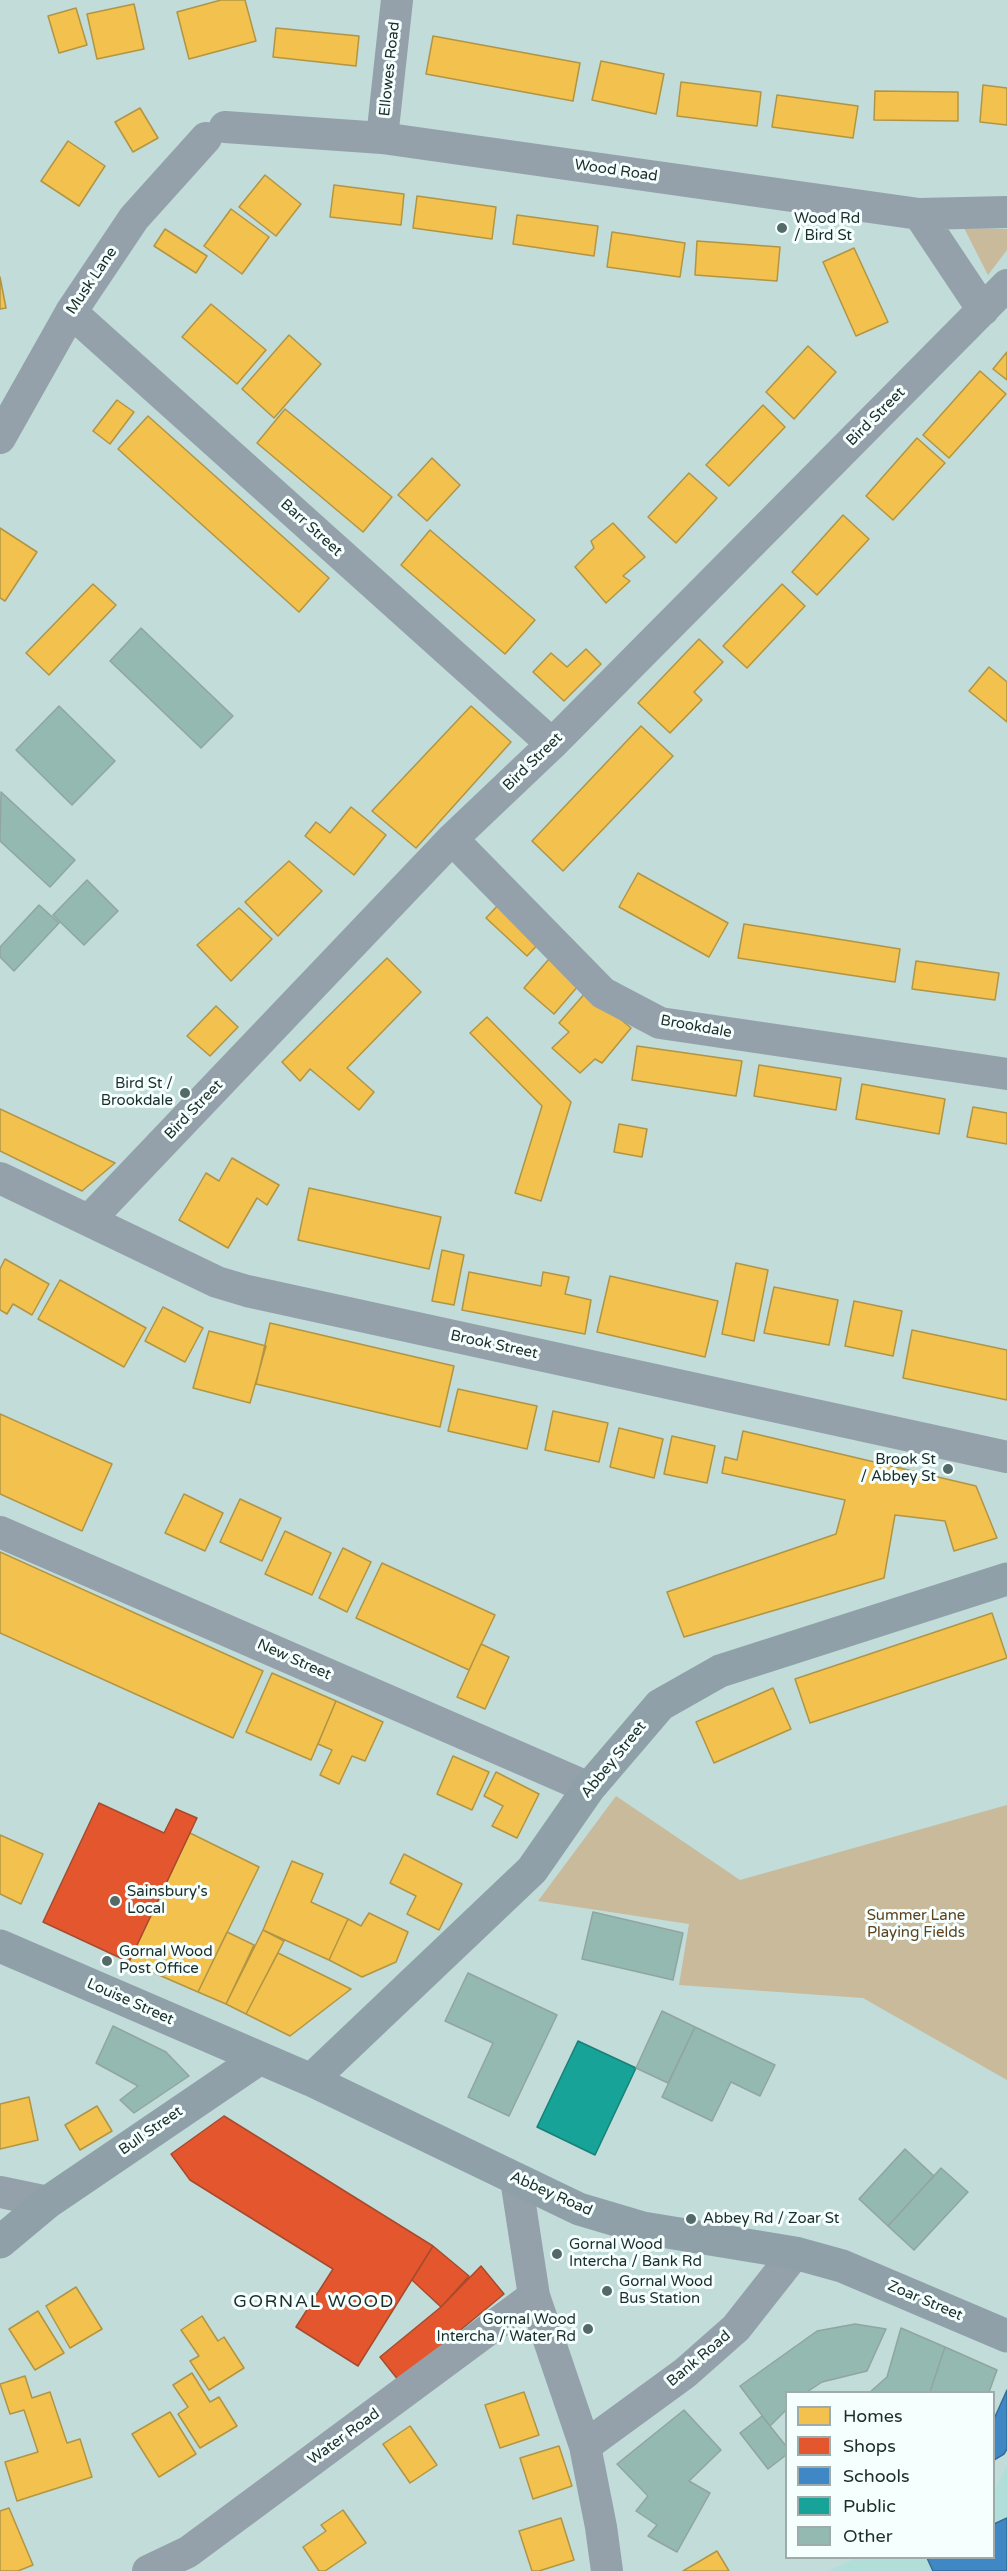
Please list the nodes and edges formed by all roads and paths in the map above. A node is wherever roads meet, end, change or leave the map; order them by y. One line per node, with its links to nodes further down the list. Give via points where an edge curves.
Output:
1 (397, 0): 3 (street, Ellowes Road)
2 (215, 133): 3 (street, Wood Road); 8 (street, Musk Lane, via 134,218)
3 (382, 138): 5 (street, Wood Road)
4 (1007, 212): 5 (street, Wood Road)
5 (920, 214): 7 (street)
6 (1007, 285): 7 (street, Bird Street)
7 (983, 310): 10 (street, Bird Street)
8 (70, 312): 9 (street, Musk Lane); 10 (street, Barr Street)
9 (3, 426)
10 (552, 744): 11 (street, Bird Street)
11 (452, 839): 12 (street, Brookdale, via 603,993 660,1023); 14 (street, Bird Street)
12 (1007, 1074)
13 (0, 1178): 14 (street, Brook Street)
14 (89, 1220): 15 (street, Brook Street, via 217,1282 247,1291)
15 (1007, 1457)
16 (0, 1532): 18 (street, New Street)
17 (1007, 1579): 18 (street, Abbey Street, via 720,1671 660,1706)
18 (589, 1788): 21 (street, Abbey Street, via 532,1870)
19 (0, 1946): 20 (street, Louise Street)
20 (260, 2058): 21 (street); 24 (street, Bull Street)
21 (311, 2080): 22 (street, Abbey Road)
22 (516, 2179): 26 (street, Abbey Road, via 579,2209 644,2228); 28 (street)
23 (0, 2192): 24 (street)
24 (48, 2202): 25 (street, Bull Street)
25 (0, 2242)
26 (795, 2253): 27 (street, Abbey Road); 30 (street, Bank Road, via 736,2328 685,2373)
27 (842, 2266): 29 (street, Zoar Street)
28 (534, 2296): 30 (street); 31 (street, Water Road, via 188,2552)
29 (1007, 2336)
30 (585, 2446): 32 (street)
31 (148, 2571)
32 (607, 2571)

